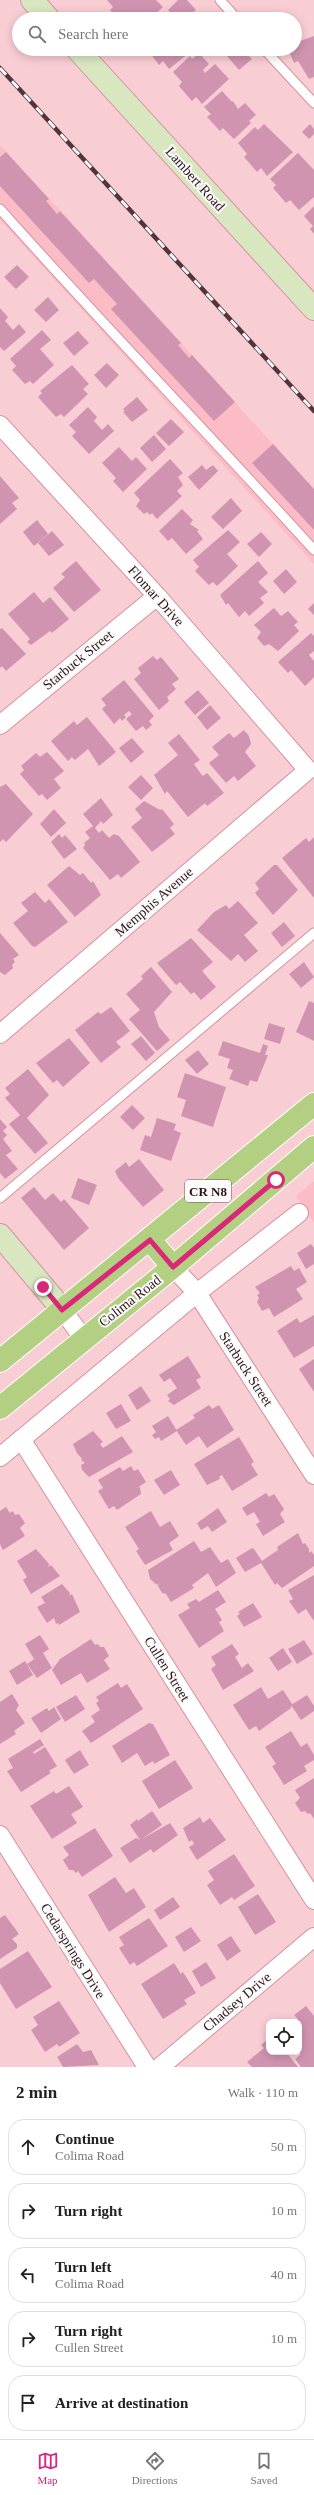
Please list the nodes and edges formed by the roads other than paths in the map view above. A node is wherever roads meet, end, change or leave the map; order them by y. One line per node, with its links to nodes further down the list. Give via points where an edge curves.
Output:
1 (32, 0): 3 (main road)
2 (220, 0): 4 (lane)
3 (43, 12)
4 (231, 12)
5 (83, 56): 9 (main road, Lambert Road)
6 (270, 56): 7 (lane)
7 (314, 103)
8 (0, 209): 11 (lane, via 84,304)
9 (314, 310)
10 (0, 425): 12 (street, Flomar Drive)
11 (314, 550)
12 (157, 596): 13 (street, Starbuck Street); 14 (street, Flomar Drive)
13 (0, 725)
14 (308, 770): 16 (street, Memphis Avenue)
15 (314, 933): 19 (lane)
16 (0, 1034)
17 (314, 1104): 22 (main road, CR N8)
18 (314, 1147): 23 (main road, Colima Road)
19 (0, 1198)
20 (299, 1213): 24 (street)
21 (0, 1235): 25 (main road)
22 (150, 1240): 23 (main road); 25 (main road, CR N8)
23 (173, 1267): 24 (street, Starbuck Street); 26 (main road, Colima Road)
24 (198, 1293): 29 (street); 31 (street, Starbuck Street)
25 (62, 1310): 26 (street); 27 (main road, CR N8)
26 (83, 1338): 28 (main road, Colima Road)
27 (0, 1361)
28 (0, 1408)
29 (21, 1439): 30 (street); 33 (street, Cullen Street)
30 (0, 1456)
31 (314, 1475)
32 (0, 1835): 35 (street, Cedarsprings Drive)
33 (314, 1900)
34 (314, 1937): 36 (street, Chadsey Drive)
35 (147, 2067)
36 (160, 2067)

